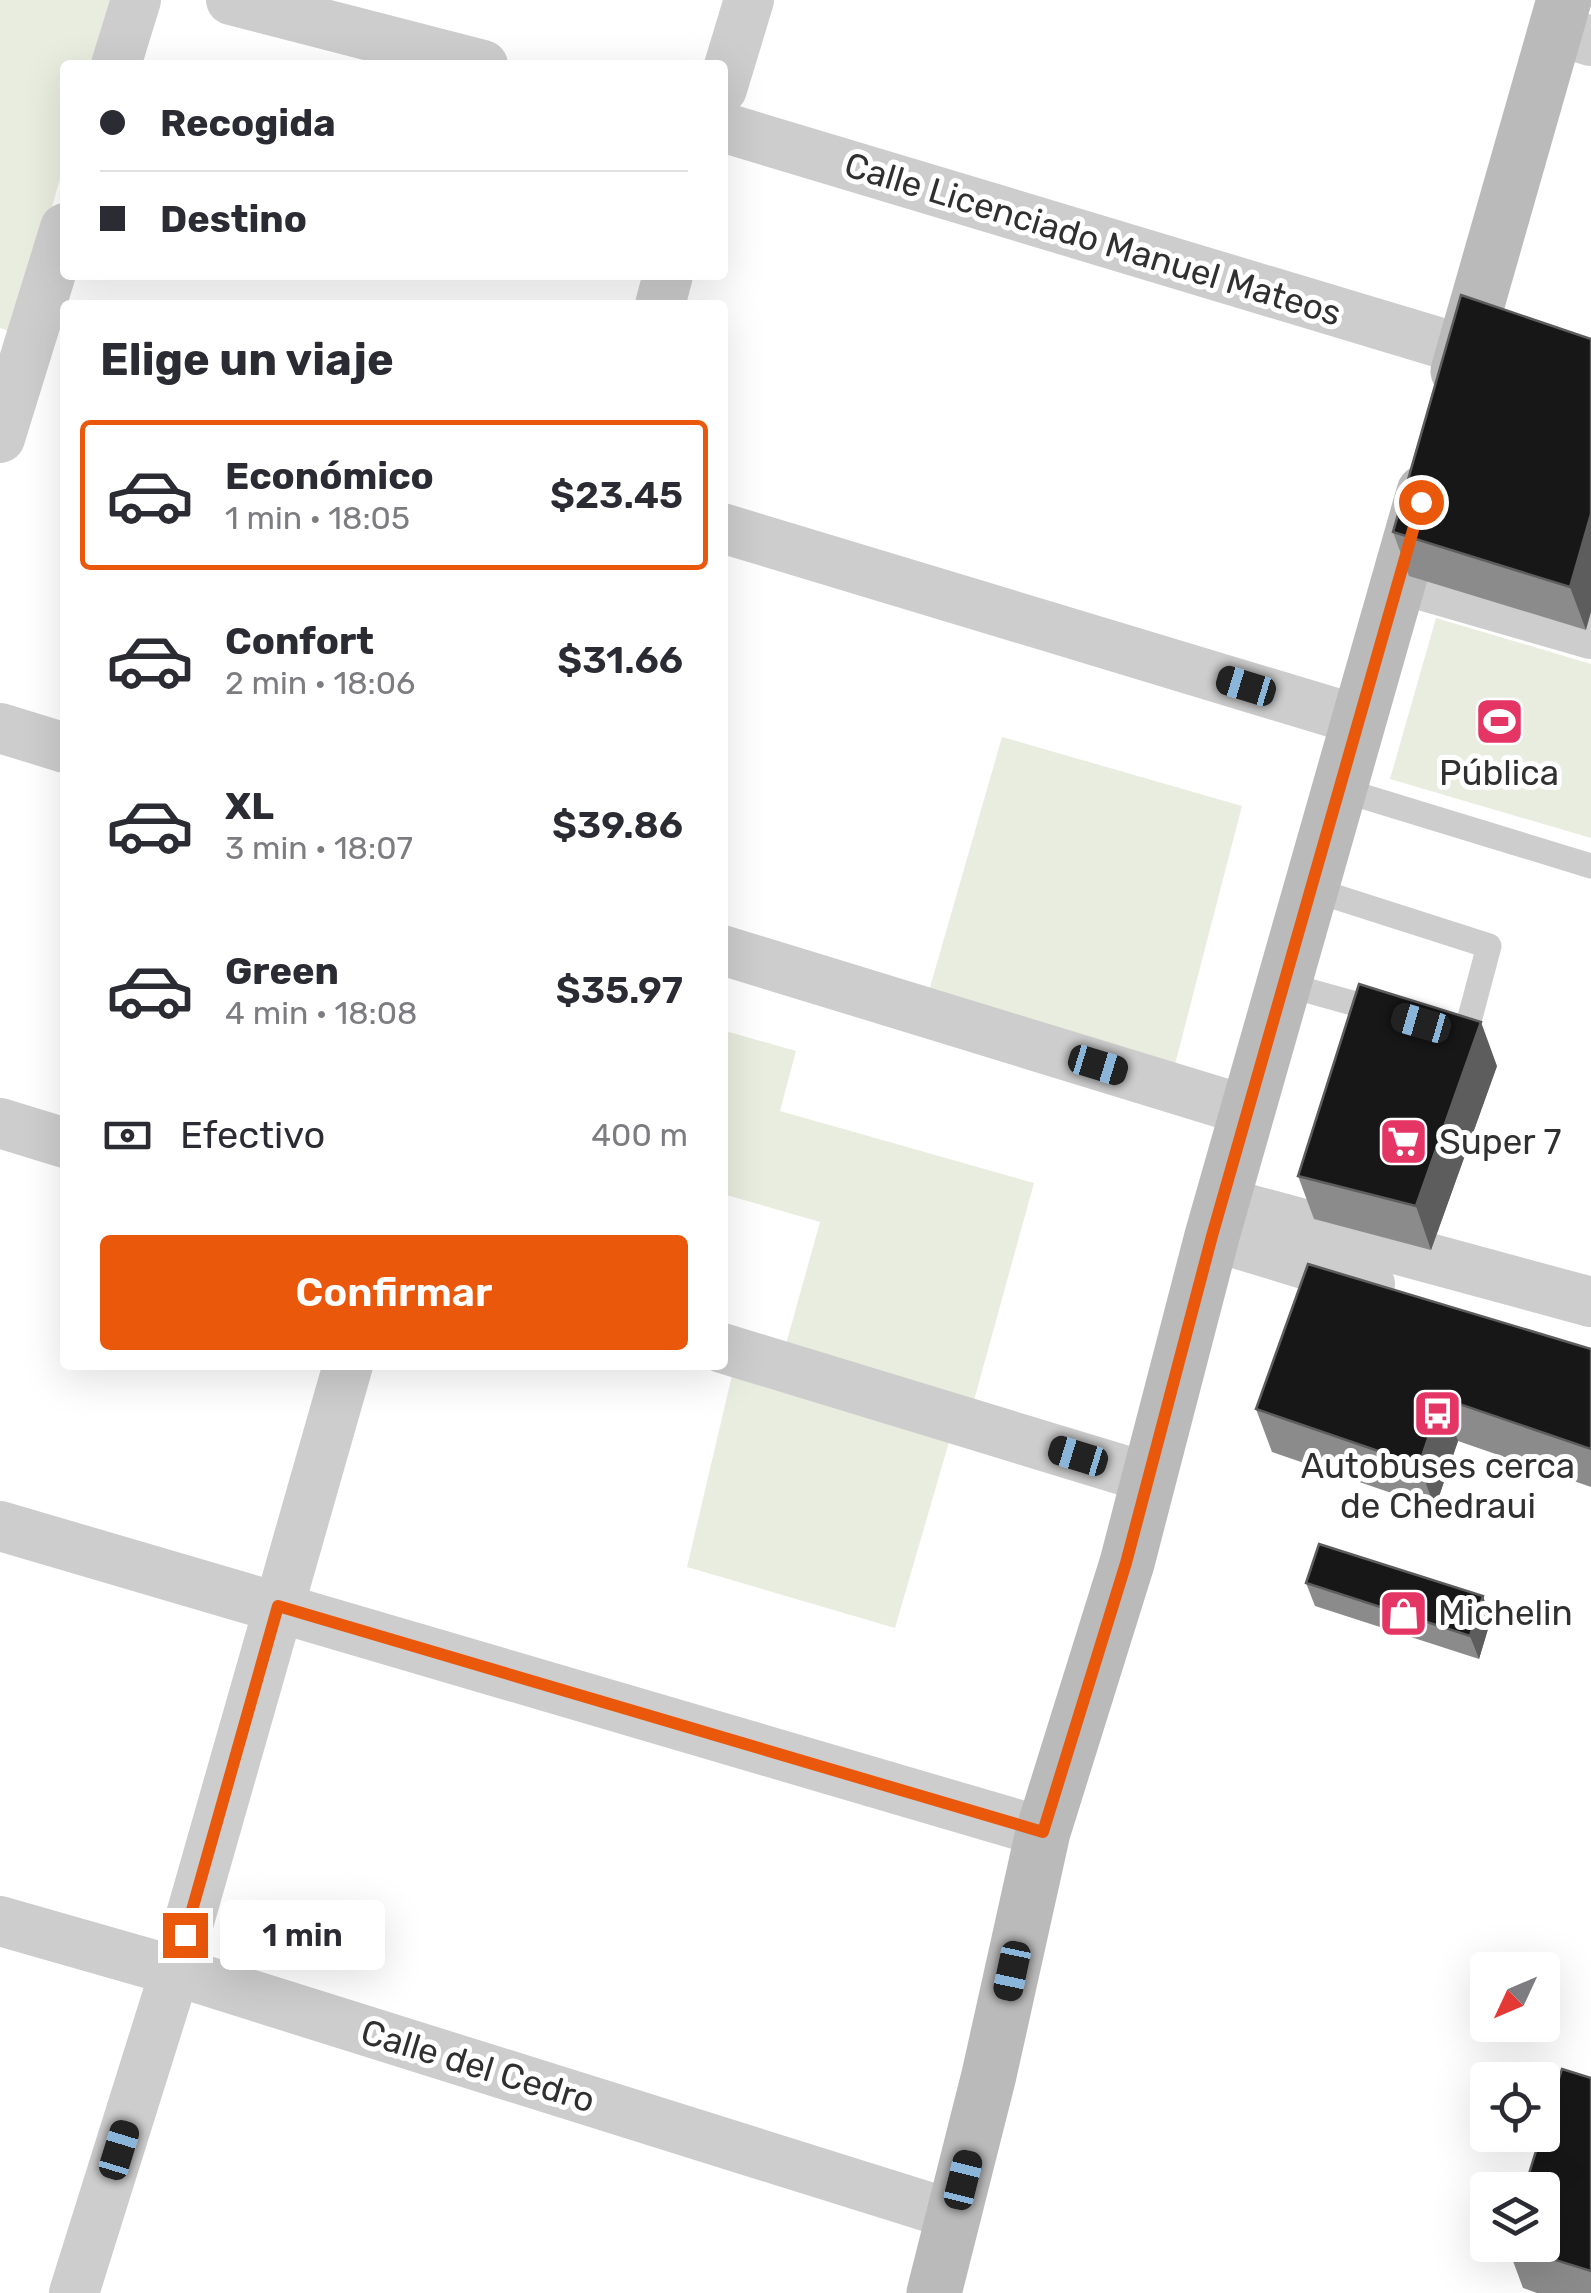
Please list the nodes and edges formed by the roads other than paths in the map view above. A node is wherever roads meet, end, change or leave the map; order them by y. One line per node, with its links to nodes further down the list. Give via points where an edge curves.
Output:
1 (136, 0): 5 (street)
2 (231, 0): 6 (street)
3 (749, 0): 7 (street)
4 (1570, 24): 11 (street)
5 (118, 60)
6 (464, 60)
7 (728, 69)
8 (728, 129): 11 (street, Calle Licenciado Manuel Mateos)
9 (60, 243): 10 (street)
10 (33, 324): 12 (street)
11 (1487, 333): 14 (street, via 1440,436)
12 (0, 438)
13 (728, 530): 16 (street)
14 (1400, 578): 15 (street); 16 (street)
15 (1591, 634)
16 (1358, 720): 19 (street)
17 (0, 728): 18 (street)
18 (60, 746)
19 (1340, 789): 20 (lane); 21 (street)
20 (1591, 866)
21 (1311, 889): 23 (street); 23 (lane, via 1489,946 1468,1024 1456,1033)
22 (728, 952): 24 (street)
23 (1284, 984): 24 (street)
24 (1248, 1111): 27 (street)
25 (0, 1122): 26 (street)
26 (60, 1141)
27 (1217, 1219): 28 (street); 29 (street); 32 (street)
28 (1591, 1302)
29 (1496, 1323)
30 (728, 1350): 32 (street)
31 (347, 1370): 34 (street)
32 (1149, 1478): 35 (street)
33 (0, 1526): 34 (street)
34 (278, 1606): 35 (street); 37 (street)
35 (1043, 1832): 38 (street)
36 (0, 1922): 37 (street, Calle del Cedro)
37 (175, 1971): 38 (street, Calle del Cedro); 39 (street)
38 (954, 2215): 40 (street)
39 (74, 2293)
40 (934, 2293)

